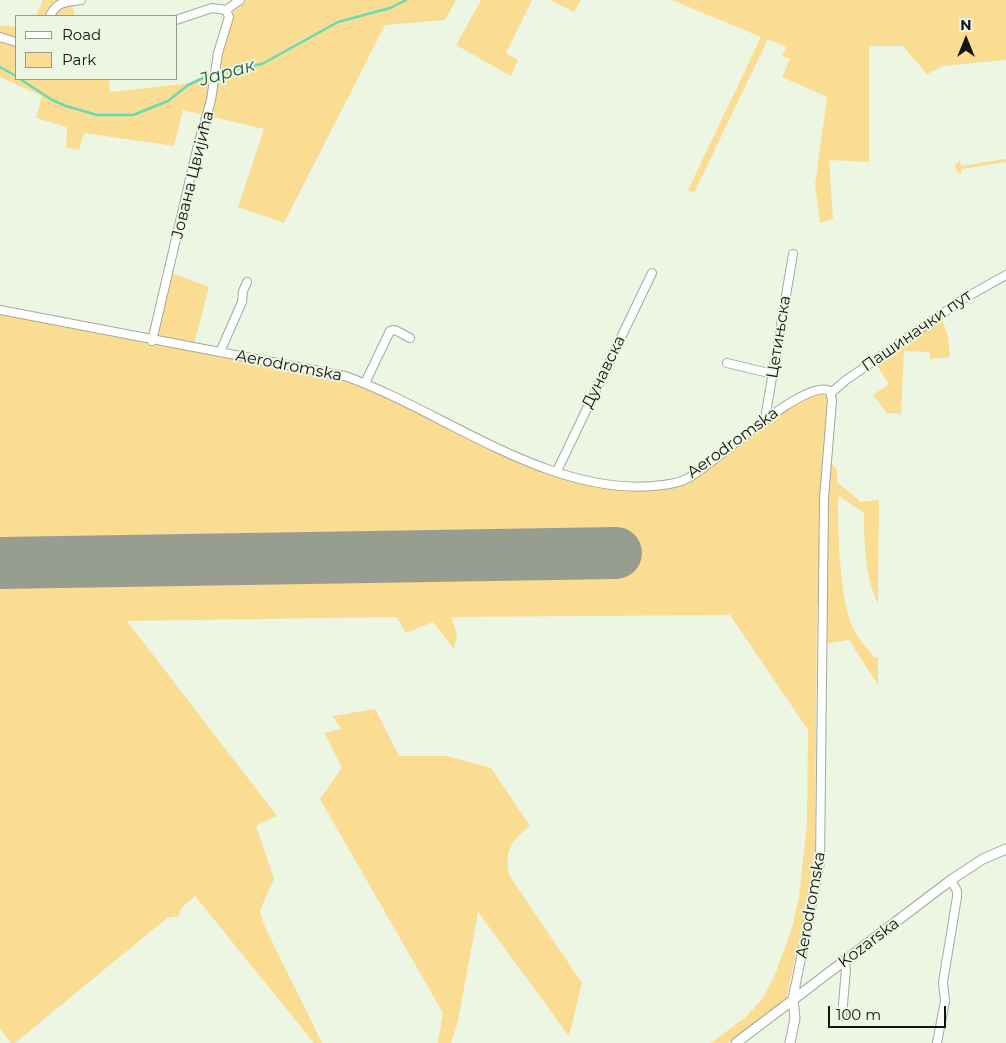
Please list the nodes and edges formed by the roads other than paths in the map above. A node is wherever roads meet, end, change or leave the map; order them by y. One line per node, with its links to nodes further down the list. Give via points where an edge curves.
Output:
1 (81, 0): 4 (street, via 63,2)
2 (240, 0): 3 (street)
3 (226, 10): 5 (street, via 216,7); 14 (street, Јована Цвијића, via 229,18 216,63 211,100)
4 (51, 15)
5 (178, 19)
6 (0, 37): 7 (street)
7 (15, 42)
8 (793, 254): 17 (street, Цетињска)
9 (652, 273): 21 (street, Дунавска)
10 (1006, 275): 19 (street, Пашиначки пут, via 965,298)
11 (247, 282): 15 (street, via 242,291 242,302)
12 (0, 310): 14 (street, Aerodromska)
13 (410, 338): 18 (street, via 395,330 390,331)
14 (152, 341): 15 (street, Aerodromska)
15 (220, 352): 18 (street, Aerodromska, via 319,369)
16 (727, 363): 17 (street)
17 (773, 374): 20 (street, Цетињска)
18 (365, 383): 21 (street, Aerodromska, via 448,425)
19 (831, 393): 20 (street, Aerodromska, via 825,388 817,390); 25 (street, Aerodromska, via 824,498 821,845 807,936)
20 (765, 419): 21 (street, Aerodromska, via 709,465 674,484 622,485)
21 (557, 472)
22 (1006, 849): 23 (street, Kozarska, via 983,859)
23 (951, 880): 24 (street, Kozarska); 30 (street, via 957,897)
24 (844, 962): 26 (street, Kozarska); 27 (street)
25 (795, 988): 26 (street)
26 (793, 1000): 28 (street, Kozarska); 29 (street, via 795,1018)
27 (842, 1016)
28 (736, 1043)
29 (790, 1043)
30 (937, 1043)

